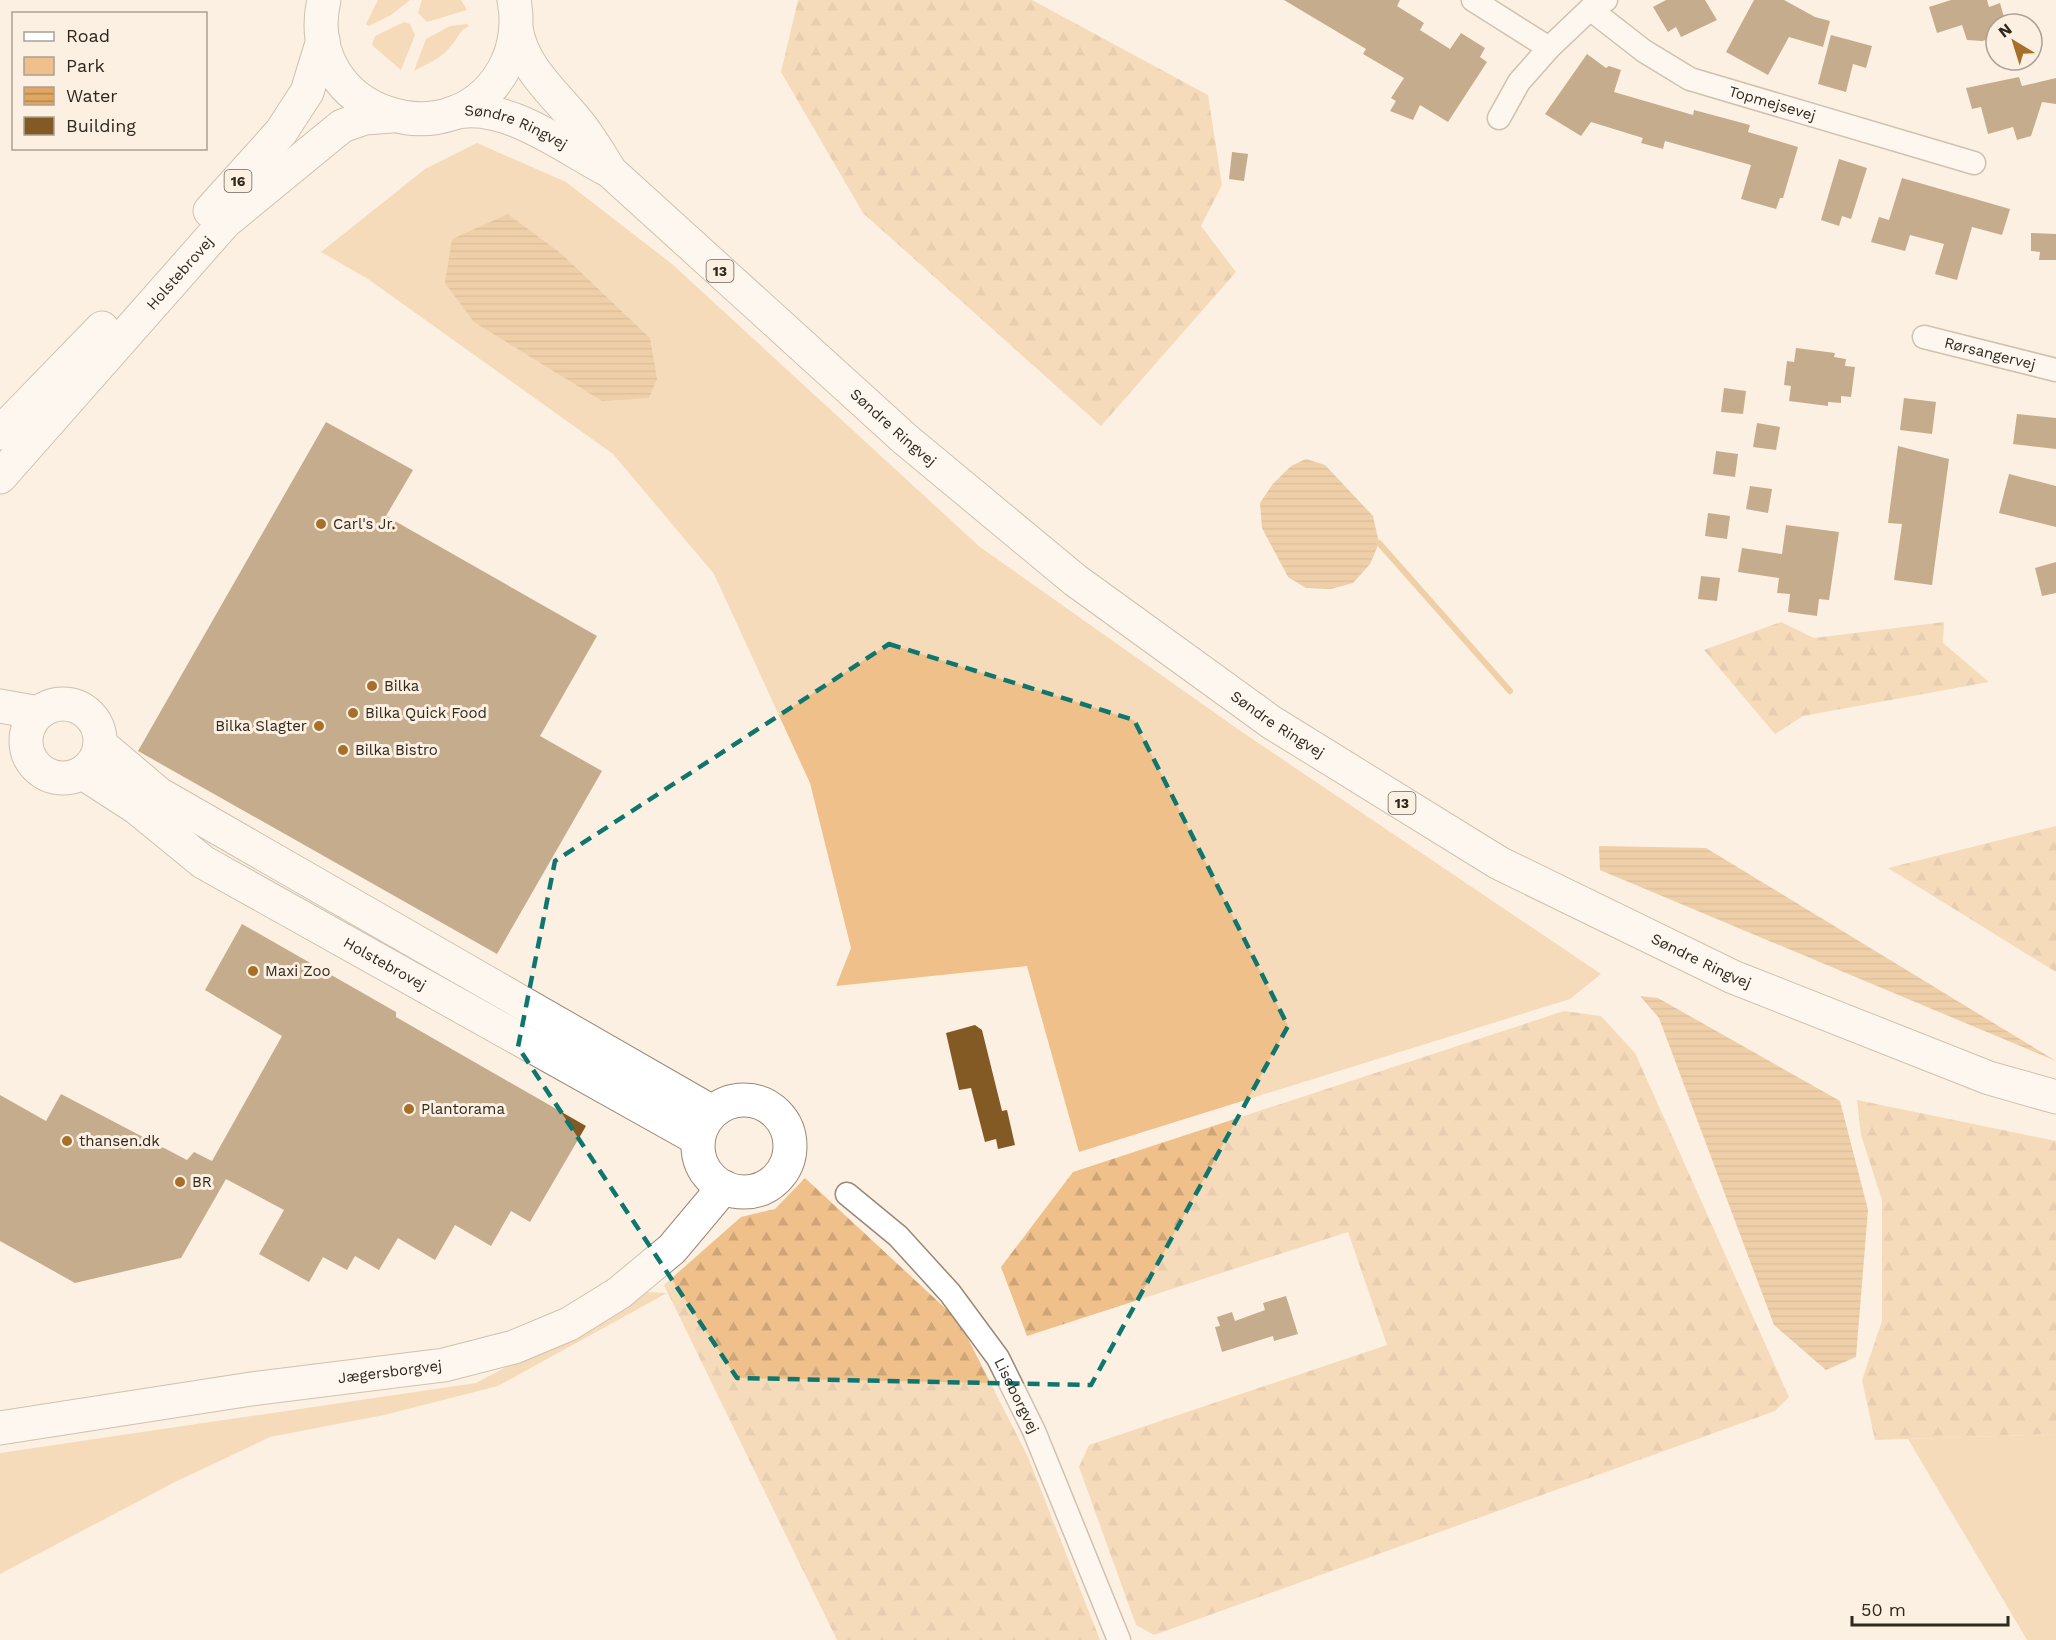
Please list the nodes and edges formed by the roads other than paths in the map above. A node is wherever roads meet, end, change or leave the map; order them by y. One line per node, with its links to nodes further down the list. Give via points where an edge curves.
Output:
1 (324, 0): 5 (main road, 13)
2 (1473, 0): 6 (street)
3 (1598, 5): 6 (street); 10 (street, Topmejsevej, via 1644,51 1690,79)
4 (515, 14): 7 (main road, 13, via 510,56 495,82 474,102); 11 (main road, Søndre Ringvej / 13, via 518,43 531,67 576,120)
5 (323, 40): 8 (main road, 13, via 333,69 352,93); 14 (main road, Holstebrovej / 16, via 307,92 282,132 125,304)
6 (1549, 48): 9 (street, via 1519,82)
7 (448, 115): 8 (main road, 13, via 420,119); 11 (main road, Søndre Ringvej / 13, via 474,110 501,116 530,127)
8 (392, 116): 15 (main road, Holstebrovej / 16, via 365,118 336,130 225,222)
9 (1499, 118)
10 (1974, 163)
11 (612, 172): 21 (main road, Søndre Ringvej / 13, via 905,439 1075,580 1271,722 1499,863 1732,977 1989,1078)
12 (1924, 337): 13 (street, Rørsangervej)
13 (2056, 370)
14 (0, 433)
15 (0, 477)
16 (0, 706): 17 (main road)
17 (39, 713): 18 (main road); 19 (main road, via 57,704 78,707 95,722)
18 (13, 743): 20 (main road, via 49,776 60,779)
19 (100, 744): 20 (main road, via 92,766); 22 (main road, via 159,794)
20 (83, 773): 22 (main road, Holstebrovej, via 137,808 203,861)
21 (2056, 1097)
22 (705, 1125): 23 (main road, via 698,1154 703,1168); 23 (main road, via 735,1101 761,1103 773,1111 788,1134 787,1162 768,1185 753,1191)
23 (724, 1187): 25 (main road, Jægersborgvej, via 672,1250 619,1293 570,1324 514,1347 444,1365 251,1389)
24 (847, 1194): 26 (street, Liseborgvej, via 898,1236 950,1293 998,1358 1034,1431)
25 (0, 1428)
26 (1119, 1640)

